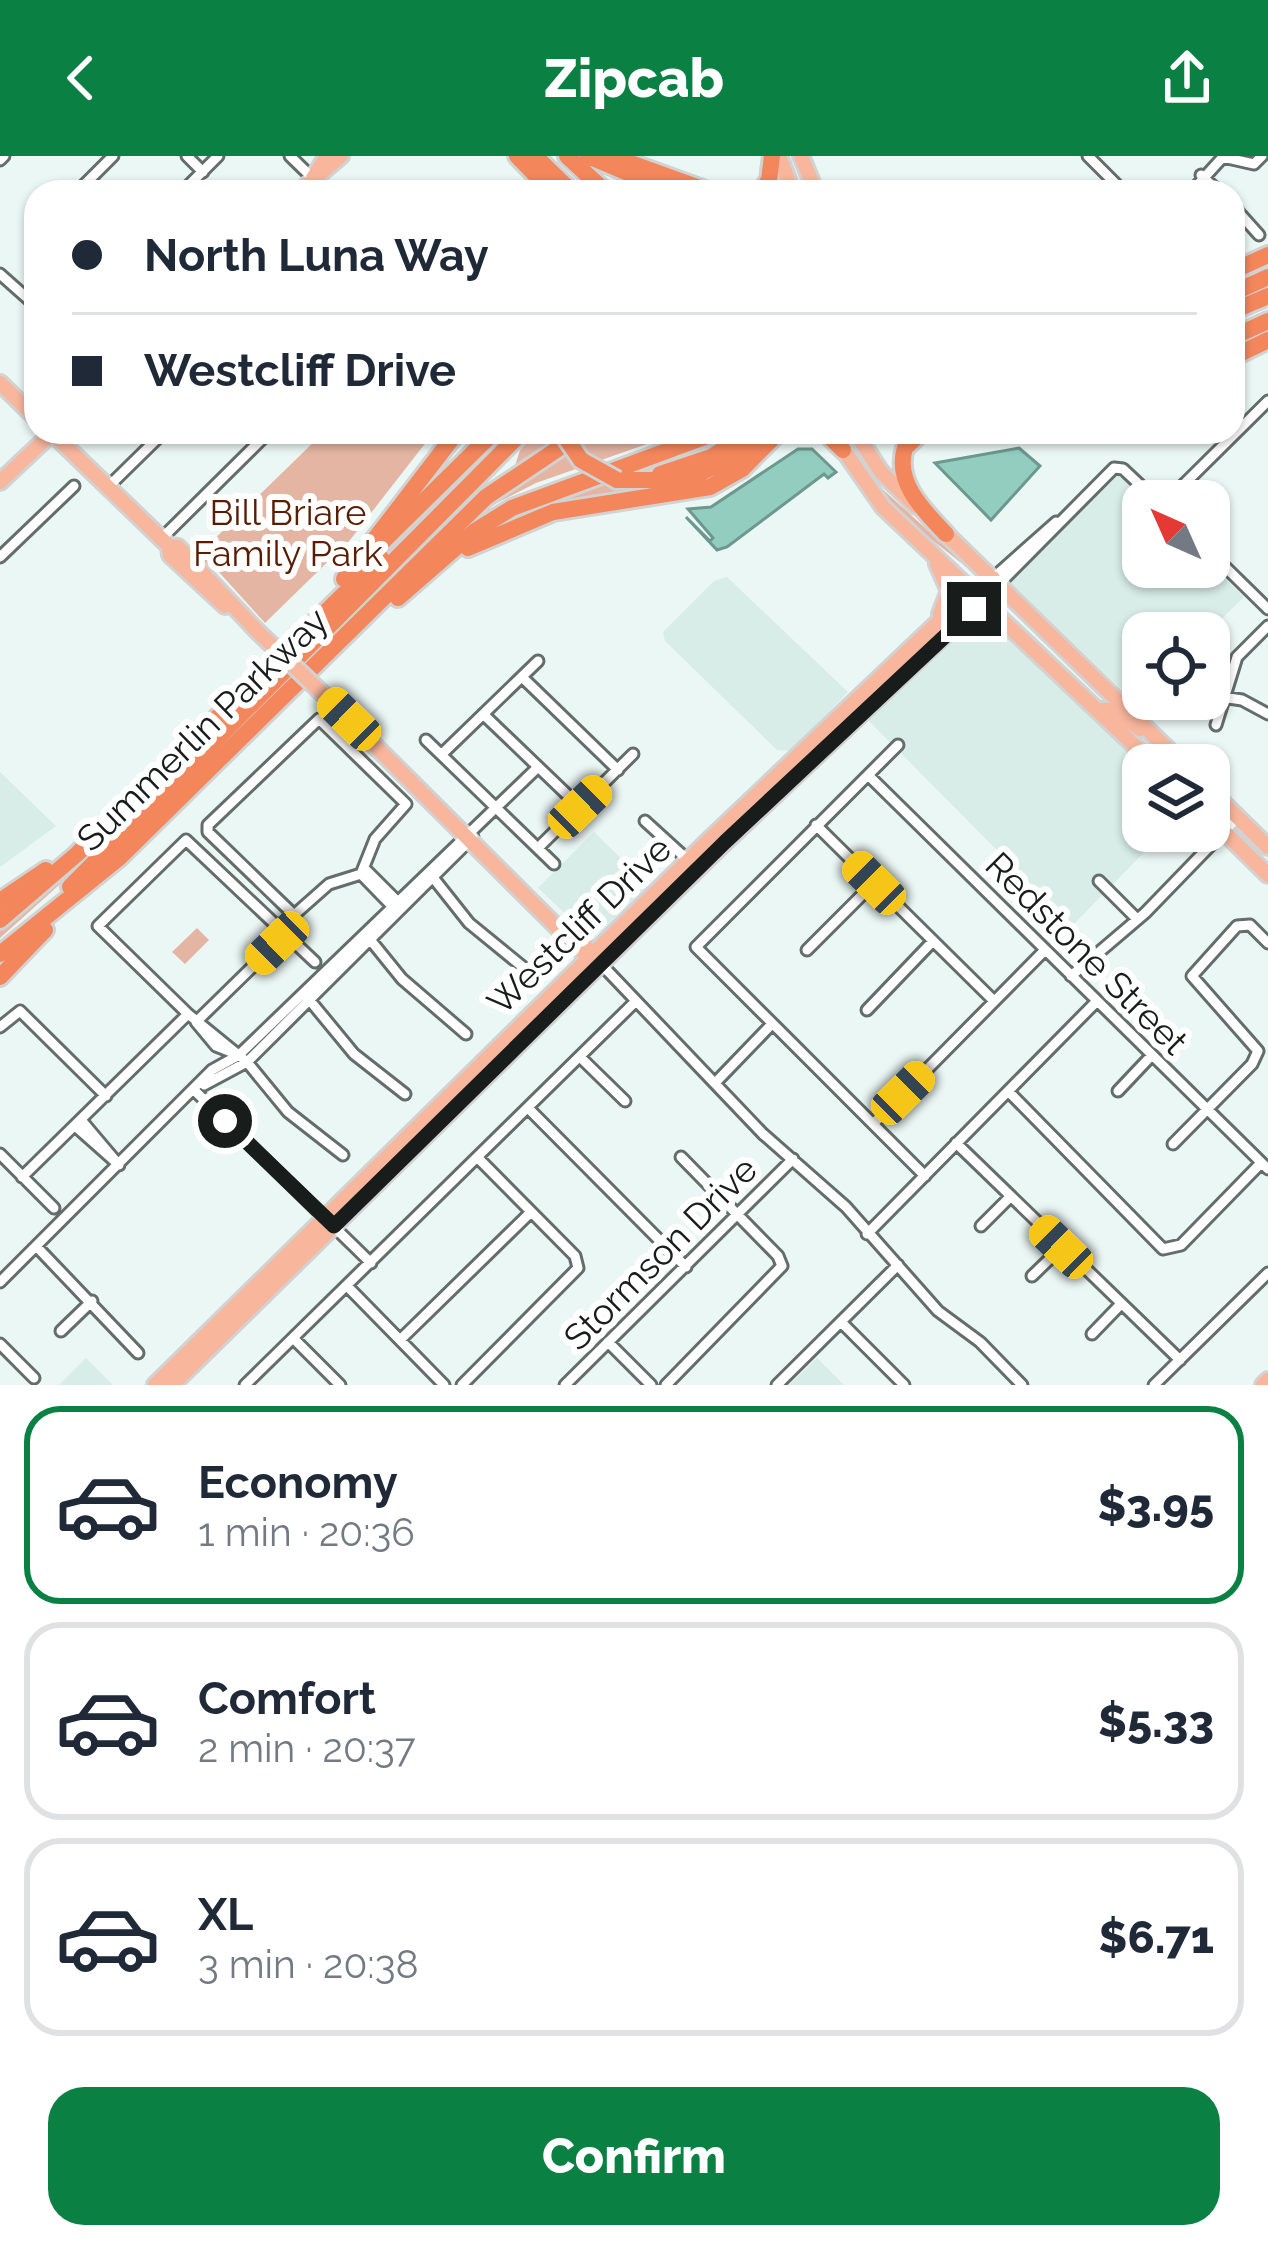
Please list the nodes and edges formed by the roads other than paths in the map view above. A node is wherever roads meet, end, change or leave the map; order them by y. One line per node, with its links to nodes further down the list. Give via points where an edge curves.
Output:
1 (113, 156): 18 (street)
2 (187, 156): 15 (street)
3 (218, 156): 15 (street)
4 (290, 156): 17 (street)
5 (327, 156): 17 (main road)
6 (341, 156): 17 (main road)
7 (516, 156): 20 (highway)
8 (535, 156): 21 (highway)
9 (568, 156): 22 (highway)
10 (588, 156): 23 (highway)
11 (611, 156): 24 (highway)
12 (1088, 156): 25 (street)
13 (1262, 156): 14 (street, via 1254,164)
14 (1213, 159): 16 (street)
15 (203, 172): 19 (street)
16 (1202, 176): 26 (street); 27 (street)
17 (313, 178)
18 (88, 180)
19 (195, 180)
20 (541, 180)
21 (560, 180)
22 (593, 180)
23 (659, 180)
24 (663, 180)
25 (1112, 180)
26 (1199, 180)
27 (1206, 180)
28 (1245, 219): 29 (street)
29 (1259, 235)
30 (0, 274): 31 (street)
31 (24, 295)
32 (0, 383): 34 (main road)
33 (1268, 401): 35 (street)
34 (24, 406)
35 (1245, 424)
36 (40, 444): 60 (main road)
37 (64, 444): 62 (main road)
38 (152, 444): 62 (street)
39 (258, 444): 66 (street)
40 (449, 444): 72 (highway)
41 (482, 444): 72 (highway)
42 (501, 444): 56 (highway)
43 (506, 444): 56 (highway)
44 (564, 444): 65 (highway, via 513,476)
45 (571, 444): 57 (highway, bridge, via 584,463)
46 (658, 444): 65 (highway, via 529,489)
47 (685, 444): 71 (highway, via 523,502)
48 (730, 444): 57 (highway, via 692,465)
49 (756, 444): 57 (highway, via 697,477)
50 (766, 444): 71 (highway, via 716,484 534,518)
51 (838, 444): 55 (highway)
52 (863, 444): 63 (main road)
53 (909, 444): 63 (highway, via 902,471)
54 (1225, 444): 59 (street)
55 (843, 450): 68 (main road, via 875,498)
56 (488, 459): 126 (highway); 133 (highway)
57 (617, 480)
58 (1135, 480): 73 (street, Westcliff Drive, via 1122,468 1110,470)
59 (1188, 480)
60 (0, 482)
61 (74, 486): 67 (street)
62 (108, 487): 66 (main road)
63 (946, 534): 73 (main road)
64 (0, 538): 67 (street)
65 (441, 542): 79 (highway, Summerlin Parkway)
66 (166, 547): 110 (main road, bridge)
67 (10, 548): 69 (street)
68 (927, 548): 74 (main road); 77 (main road, via 949,595)
69 (0, 557)
70 (1230, 572): 75 (street)
71 (427, 575): 79 (highway)
72 (344, 579): 123 (highway, Summerlin Parkway, via 46,870)
73 (996, 581): 74 (main road, Westcliff Drive); 91 (main road)
74 (978, 594): 77 (main road, Westcliff Drive); 81 (main road, Westcliff Drive); 85 (main road)
75 (1268, 609)
76 (1268, 626): 83 (street, via 1237,657)
77 (923, 638): 80 (main road, Westcliff Drive)
78 (538, 661): 82 (street)
79 (319, 662): 122 (highway, Summerlin Parkway)
80 (891, 667): 81 (main road); 87 (main road, Westcliff Drive)
81 (912, 669): 96 (main road, Westcliff Drive)
82 (522, 676): 86 (street); 100 (street)
83 (1230, 680)
84 (1230, 699): 88 (street)
85 (1099, 710): 91 (main road, via 1113,710); 93 (main road)
86 (483, 714): 97 (street); 99 (street)
87 (843, 714): 96 (main road); 101 (main road, Westcliff Drive)
88 (1268, 714)
89 (1218, 720): 90 (street)
90 (1216, 725)
91 (1156, 738): 94 (main road)
92 (426, 740): 97 (street)
93 (1134, 744)
94 (1162, 744)
95 (898, 746): 102 (street)
96 (825, 752): 101 (main road, Westcliff Drive)
97 (442, 754): 103 (street)
98 (634, 754): 100 (street)
99 (538, 767): 103 (street); 104 (street)
100 (618, 770): 104 (street)
101 (790, 774): 116 (main road, Westcliff Drive)
102 (868, 775): 108 (street); 132 (street, Redstone Street)
103 (497, 807): 110 (street); 113 (street)
104 (580, 807): 113 (street)
105 (1230, 809): 106 (main road)
106 (1238, 817): 109 (street); 112 (main road)
107 (645, 821): 116 (street)
108 (816, 825): 121 (street); 145 (street, via 696,947)
109 (1230, 826)
110 (470, 838): 118 (street); 134 (main road)
111 (1230, 838): 119 (main road)
112 (1268, 847)
113 (538, 848): 115 (street)
114 (1204, 852): 125 (street)
115 (554, 864)
116 (693, 865): 134 (main road, Westcliff Drive)
117 (363, 872): 117 (street, via 329,884 294,915 208,825 319,719 406,804 375,839); 124 (street)
118 (431, 875): 124 (street); 136 (street, via 469,923)
119 (1268, 875)
120 (1100, 881): 125 (street)
121 (874, 883): 129 (street); 131 (street)
122 (74, 898): 133 (highway, Summerlin Parkway); 138 (highway)
123 (0, 905)
124 (398, 907): 128 (street)
125 (1137, 919): 137 (street)
126 (0, 920)
127 (286, 934): 135 (street); 144 (street); 144 (street, via 186,840 98,926)
128 (368, 936): 139 (street); 147 (street, via 402,979)
129 (933, 941): 141 (street); 143 (street)
130 (1268, 943): 159 (street, via 1243,924 1192,976 1258,1051)
131 (807, 950)
132 (1045, 950): 137 (street, Redstone Street); 141 (street)
133 (0, 954)
134 (596, 959): 140 (street); 177 (main road, Westcliff Drive)
135 (315, 962)
136 (529, 972)
137 (1071, 976): 142 (street, Redstone Street)
138 (0, 977)
139 (307, 996): 150 (street); 155 (street, via 354,1054)
140 (636, 1001): 149 (street); 151 (street)
141 (994, 1001): 161 (street)
142 (1096, 1001): 148 (street, Redstone Street); 154 (street)
143 (867, 1010)
144 (192, 1018): 150 (street, via 216,1046); 156 (street)
145 (771, 1025): 151 (street); 161 (street)
146 (0, 1027): 156 (street, via 20,1011)
147 (466, 1034)
148 (1152, 1055): 153 (street); 159 (street, Redstone Street)
149 (580, 1057): 157 (street); 158 (street)
150 (243, 1059): 152 (street); 165 (street, via 288,1112)
151 (716, 1082): 168 (street)
152 (194, 1090): 169 (street); 177 (street)
153 (1118, 1090)
154 (1008, 1091): 162 (street); 170 (street, via 1163,1249 1172,1250)
155 (405, 1094)
156 (106, 1096): 160 (street)
157 (625, 1101)
158 (528, 1108): 167 (street); 184 (street)
159 (1207, 1109): 163 (street); 170 (street, Redstone Street)
160 (78, 1123): 169 (street); 172 (street)
161 (873, 1124): 171 (street)
162 (956, 1143): 171 (street); 173 (street)
163 (1173, 1144)
164 (0, 1154): 172 (street)
165 (343, 1155)
166 (681, 1157): 176 (street)
167 (478, 1158): 175 (street); 182 (street)
168 (793, 1159): 176 (street, Stormson Drive); 179 (street)
169 (119, 1165): 180 (street)
170 (1265, 1166)
171 (925, 1175): 179 (street)
172 (22, 1177): 174 (street)
173 (1010, 1197): 178 (street); 181 (street)
174 (54, 1208)
175 (531, 1212): 195 (street); 207 (street, via 578,1268)
176 (738, 1215): 184 (street, Stormson Drive); 210 (street, via 782,1266)
177 (330, 1221): 182 (street); 202 (main road, Westcliff Drive); 203 (main road, Westcliff Drive)
178 (981, 1226)
179 (867, 1234): 183 (street)
180 (36, 1246): 187 (street); 189 (street)
181 (1061, 1247): 186 (street); 190 (street)
182 (371, 1263): 188 (street)
183 (898, 1264): 191 (street); 201 (street)
184 (686, 1267): 196 (street, Stormson Drive)
185 (1268, 1273): 199 (street)
186 (1032, 1276)
187 (0, 1282)
188 (347, 1286): 194 (street); 195 (street)
189 (92, 1300): 192 (street); 198 (street)
190 (1120, 1305): 193 (street); 199 (street)
191 (841, 1322): 211 (street); 212 (street)
192 (62, 1331)
193 (1092, 1334)
194 (293, 1338): 204 (street); 205 (street)
195 (400, 1340): 206 (street)
196 (608, 1342): 208 (street, Stormson Drive); 209 (street)
197 (0, 1344): 200 (street)
198 (138, 1353)
199 (1180, 1360): 213 (street)
200 (34, 1378)
201 (1016, 1384)
202 (155, 1385)
203 (172, 1385)
204 (245, 1385)
205 (340, 1385)
206 (445, 1385)
207 (462, 1385)
208 (565, 1385)
209 (651, 1385)
210 (666, 1385)
211 (777, 1385)
212 (904, 1385)
213 (1154, 1385)

